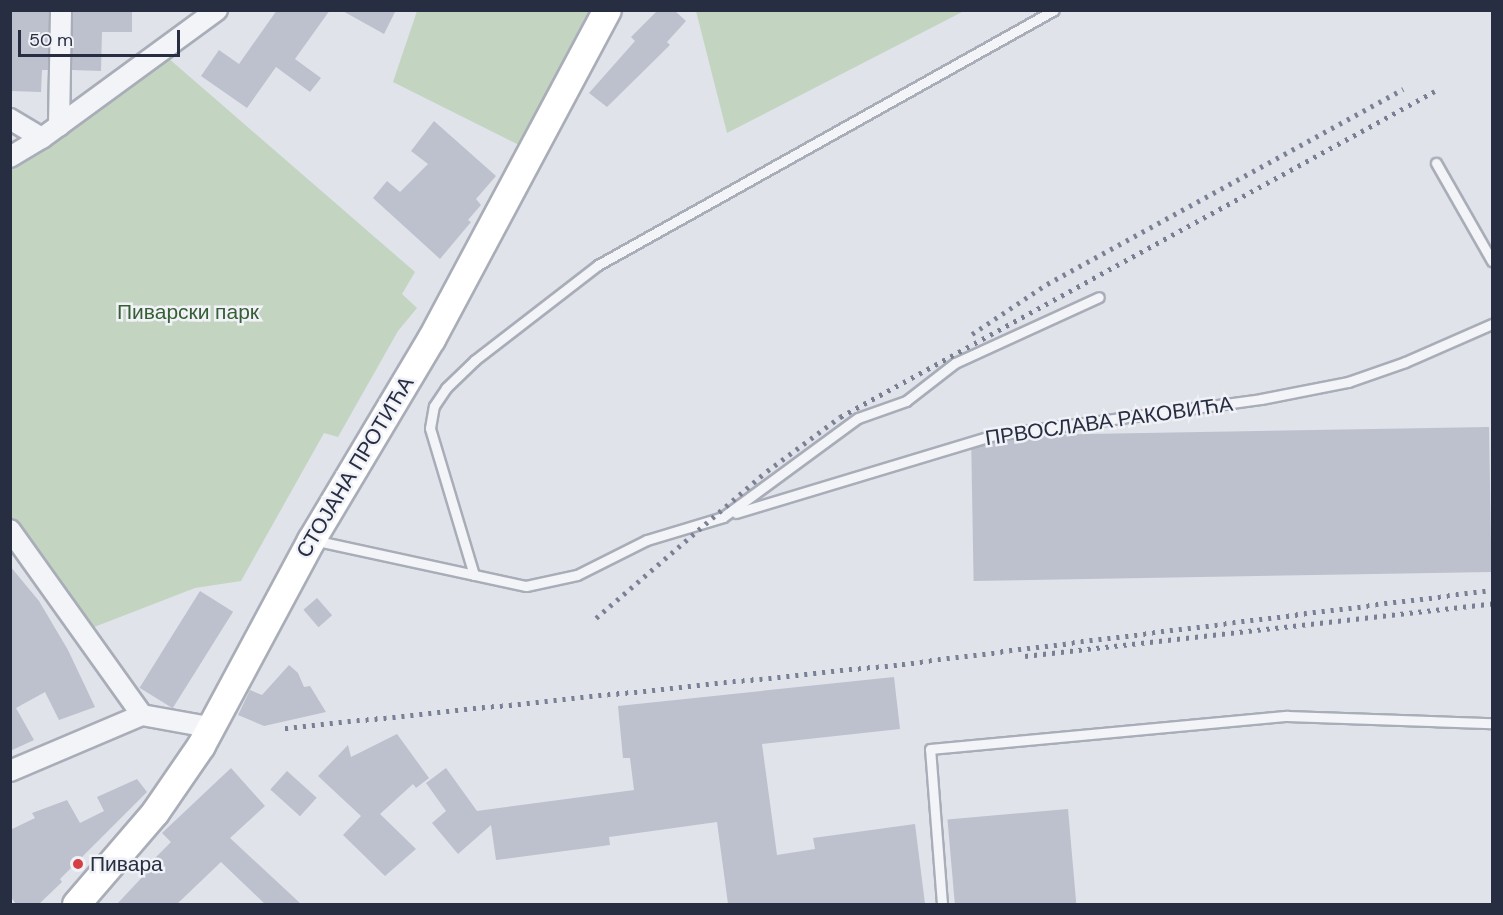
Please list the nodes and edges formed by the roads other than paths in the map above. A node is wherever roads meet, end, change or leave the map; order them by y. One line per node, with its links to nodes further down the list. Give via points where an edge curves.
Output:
1 (61, 10): 6 (street)
2 (217, 10): 6 (street)
3 (607, 10): 15 (main road, СТОЈАНА ПРОТИЋА, via 431,339)
4 (1054, 10): 16 (lane, via 598,265 453,381 434,406 430,428)
5 (10, 118): 7 (street)
6 (60, 126): 7 (street)
7 (42, 138): 8 (street)
8 (10, 157)
9 (1436, 163): 10 (lane)
10 (1492, 261)
11 (1099, 297): 13 (lane, ПРВОСЛАВА РАКОВИЋА, via 955,363 906,401 858,418)
12 (1492, 324): 13 (lane, ПРВОСЛАВА РАКОВИЋА, via 1348,382 1261,399 995,435)
13 (723, 518): 16 (lane, ПРВОСЛАВА РАКОВИЋА, via 647,540 577,575 552,582 526,586)
14 (10, 530): 17 (street)
15 (311, 540): 16 (lane, ПРВОСЛАВА РАКОВИЋА); 19 (main road, СТОЈАНА ПРОТИЋА)
16 (474, 575)
17 (142, 715): 19 (street); 20 (street)
18 (1492, 723): 22 (lane, via 1287,716 930,748)
19 (209, 727): 21 (main road, СТОЈАНА ПРОТИЋА, via 176,785)
20 (10, 771)
21 (76, 904)
22 (942, 904)

